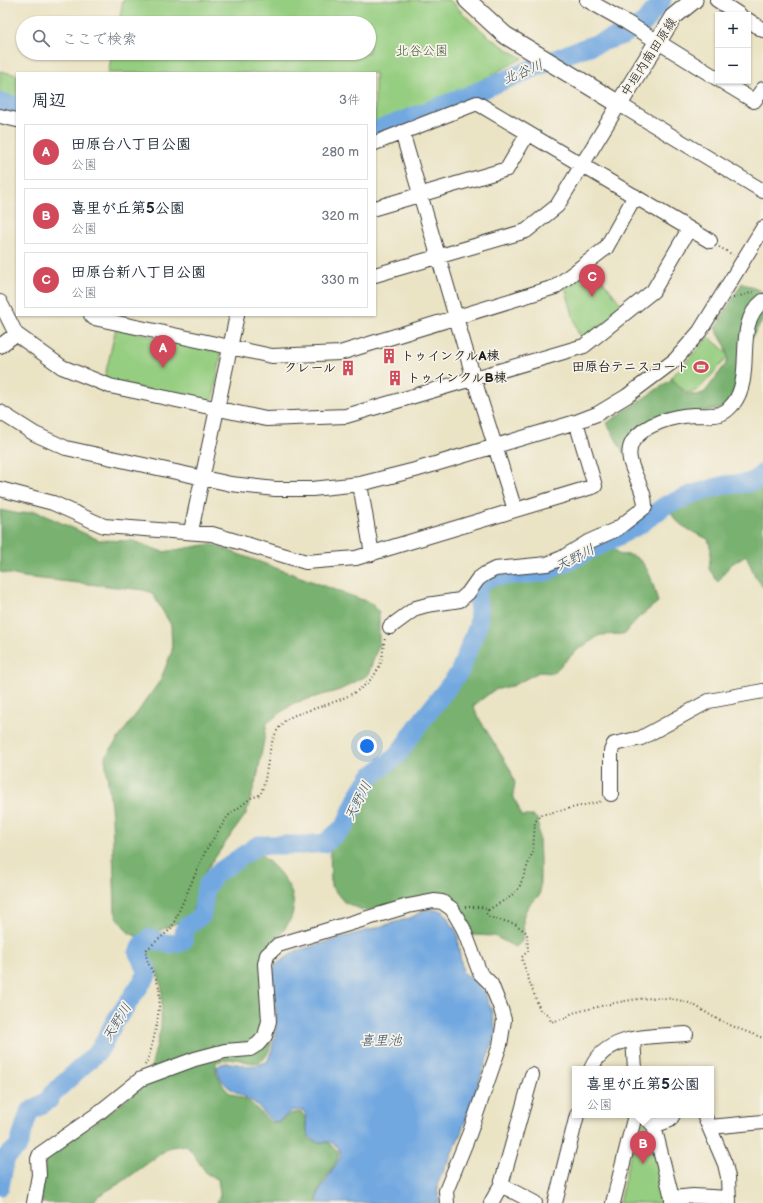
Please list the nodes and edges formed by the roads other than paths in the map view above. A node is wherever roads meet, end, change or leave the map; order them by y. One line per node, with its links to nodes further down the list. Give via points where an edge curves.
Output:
1 (468, 0): 12 (main road, 中垣内南田原線, via 505,35)
2 (587, 0): 8 (street)
3 (694, 0): 8 (main road, 中垣内南田原線)
4 (717, 0): 5 (street)
5 (735, 12)
6 (751, 22): 7 (street)
7 (763, 30)
8 (651, 38): 9 (street); 12 (main road, 中垣内南田原線)
9 (715, 77)
10 (726, 84): 11 (street, via 754,101)
11 (763, 90)
12 (619, 104): 18 (street); 19 (street)
13 (0, 116): 14 (street)
14 (16, 120)
15 (402, 132): 16 (street, via 477,103); 17 (street); 20 (street)
16 (528, 133): 18 (street); 20 (street, via 507,169)
17 (376, 143)
18 (583, 164): 21 (street); 26 (street, via 557,206 526,230)
19 (763, 191)
20 (420, 194): 22 (street); 26 (street)
21 (635, 196): 24 (street); 32 (street, via 606,248 555,287)
22 (376, 208)
23 (763, 228): 39 (street, via 700,331 675,360 627,396 597,414)
24 (689, 229): 25 (street); 36 (street, via 653,292 584,346)
25 (710, 241)
26 (438, 257): 27 (street); 32 (street)
27 (376, 275)
28 (760, 296): 47 (street, via 748,323 743,373 739,392 733,403 724,412 691,415 650,426 640,432 633,441 629,457 646,498 645,507 634,517 618,529 547,564 495,569 478,579 460,600 416,608)
29 (0, 302): 33 (street)
30 (92, 316): 35 (street)
31 (237, 316): 35 (street)
32 (456, 317): 35 (street, via 340,353 272,356); 36 (street)
33 (16, 334): 34 (street); 37 (street, via 62,367 110,386)
34 (0, 346)
35 (230, 347): 37 (street)
36 (474, 379): 37 (street, via 346,416 266,419); 40 (street)
37 (218, 410): 41 (street)
38 (0, 412): 41 (street, via 35,434 66,448)
39 (576, 422): 40 (street); 44 (street, via 595,486)
40 (496, 446): 42 (street); 44 (street)
41 (203, 478): 42 (street, via 275,489); 45 (street)
42 (360, 484): 46 (street)
43 (0, 489): 45 (street, via 53,503 104,526)
44 (515, 510): 46 (street)
45 (191, 531): 46 (street, via 212,534 306,562 356,558)
46 (372, 554)
47 (390, 627)
48 (763, 691): 49 (street, via 709,701 641,738 614,744 611,750)
49 (611, 794)
50 (686, 1034): 51 (street)
51 (633, 1039): 52 (street, via 623,1040 609,1047); 53 (street)
52 (592, 1066)
53 (634, 1066)
54 (532, 1075): 62 (street)
55 (576, 1118): 69 (street)
56 (634, 1118): 70 (street)
57 (647, 1118): 61 (street)
58 (671, 1118): 61 (street)
59 (707, 1121): 60 (street); 63 (street, via 725,1164)
60 (763, 1122)
61 (654, 1126): 64 (street)
62 (501, 1185): 67 (street); 68 (street)
63 (729, 1200): 64 (street, via 693,1196)
64 (672, 1201)
65 (34, 1203): 66 (street, via 40,1154 96,1115 141,1079 225,1050 250,1049 258,1044 265,1036 269,1021 265,964 267,955 278,945 408,906 434,901 442,902 452,909 463,928 480,973 490,984 504,1020 500,1045 470,1132 446,1191)
66 (447, 1203)
67 (491, 1203)
68 (535, 1203)
69 (555, 1203)
70 (613, 1203)

